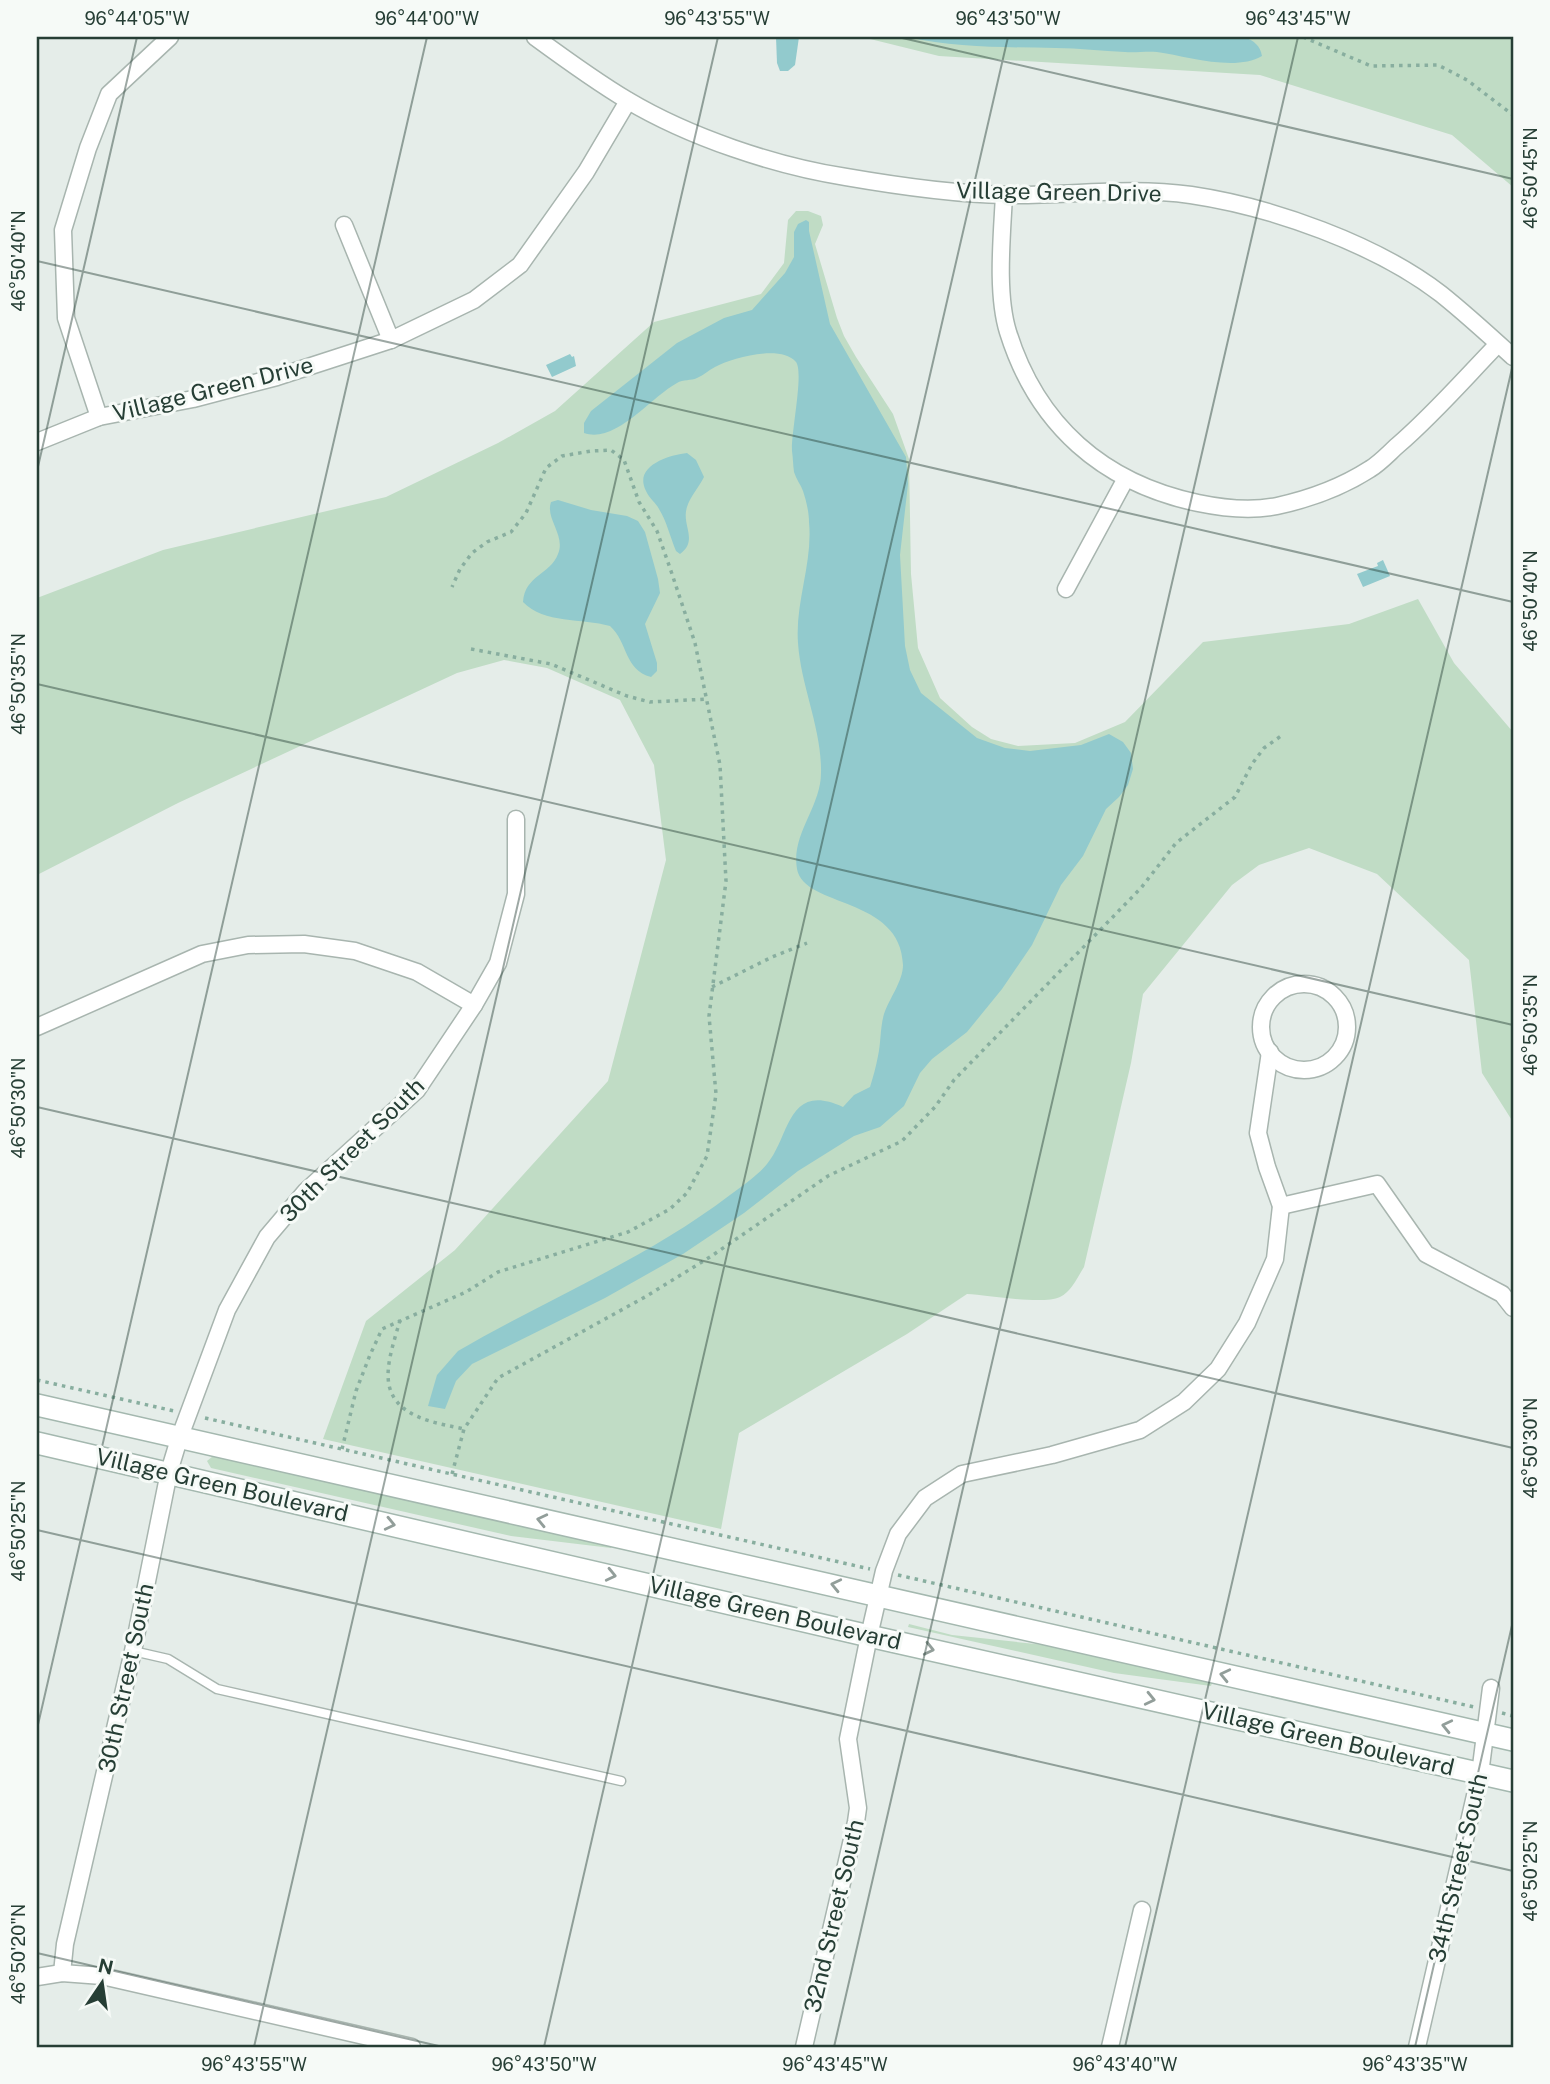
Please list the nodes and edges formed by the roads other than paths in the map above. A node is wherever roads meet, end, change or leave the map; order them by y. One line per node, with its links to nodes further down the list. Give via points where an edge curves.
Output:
1 (170, 37): 9 (street, via 109,94 63,230 66,318)
2 (535, 37): 3 (street)
3 (628, 101): 4 (street, Village Green Drive, via 695,133 766,159 844,177); 6 (street, Village Green Drive, via 586,172 520,265 474,300)
4 (1004, 195): 7 (street, Village Green Drive, via 1130,191 1190,195 1248,207 1316,229 1385,259 1440,293); 11 (street, via 1001,271 1007,329 1024,376 1055,422 1086,453)
5 (344, 225): 6 (street)
6 (391, 340): 9 (street, Village Green Drive, via 277,377)
7 (1498, 344): 8 (street, Village Green Drive); 11 (street, via 1418,428 1372,468 1324,493 1275,506 1220,508 1169,497)
8 (1513, 357)
9 (99, 417): 10 (street, Village Green Drive)
10 (37, 442)
11 (1125, 480): 12 (street)
12 (1066, 589)
13 (516, 819): 14 (street, 30th Street South, via 516,894 498,963)
14 (474, 1005): 15 (street, via 417,972 355,951 304,944 248,946 202,954); 20 (street, 30th Street South, via 418,1090 306,1191 267,1237 227,1310)
15 (37, 1027)
16 (1270, 1052): 16 (street, 32nd Street South, via 1261,1026 1276,995 1294,985 1308,984 1334,996 1347,1020 1347,1034 1333,1059 1321,1066 1293,1068); 17 (street, 32nd Street South, via 1258,1133)
17 (1281, 1206): 18 (street, via 1377,1184 1426,1254 1502,1294); 23 (street, 32nd Street South, via 1275,1259 1247,1324 1218,1369 1184,1402 1140,1430 962,1474 925,1498 898,1534)
18 (1513, 1308)
19 (37, 1405): 20 (street, Village Green Boulevard)
20 (179, 1439): 22 (street, 30th Street South); 23 (street, Village Green Boulevard, one-way to 20)
21 (37, 1443): 22 (street, Village Green Boulevard)
22 (169, 1472): 24 (street, Village Green Boulevard, one-way to 24); 25 (street, 30th Street South)
23 (878, 1595): 24 (street, 32nd Street South); 27 (street, Village Green Boulevard, one-way to 23)
24 (869, 1636): 29 (street, Village Green Boulevard, one-way to 29); 36 (street, 32nd Street South, via 848,1739 856,1822)
25 (133, 1651): 30 (lane, via 168,1659 217,1689); 33 (street, 30th Street South)
26 (1491, 1688): 27 (street, 34th Street South)
27 (1486, 1734): 28 (street, Village Green Boulevard); 29 (street, 34th Street South)
28 (1513, 1740)
29 (1480, 1773): 31 (street, Village Green Boulevard); 38 (street, 34th Street South)
30 (621, 1781)
31 (1513, 1781)
32 (1142, 1910): 37 (street)
33 (62, 1973): 34 (street); 35 (street, via 102,1976)
34 (37, 1977)
35 (412, 2047)
36 (804, 2047)
37 (1110, 2047)
38 (1417, 2047)

